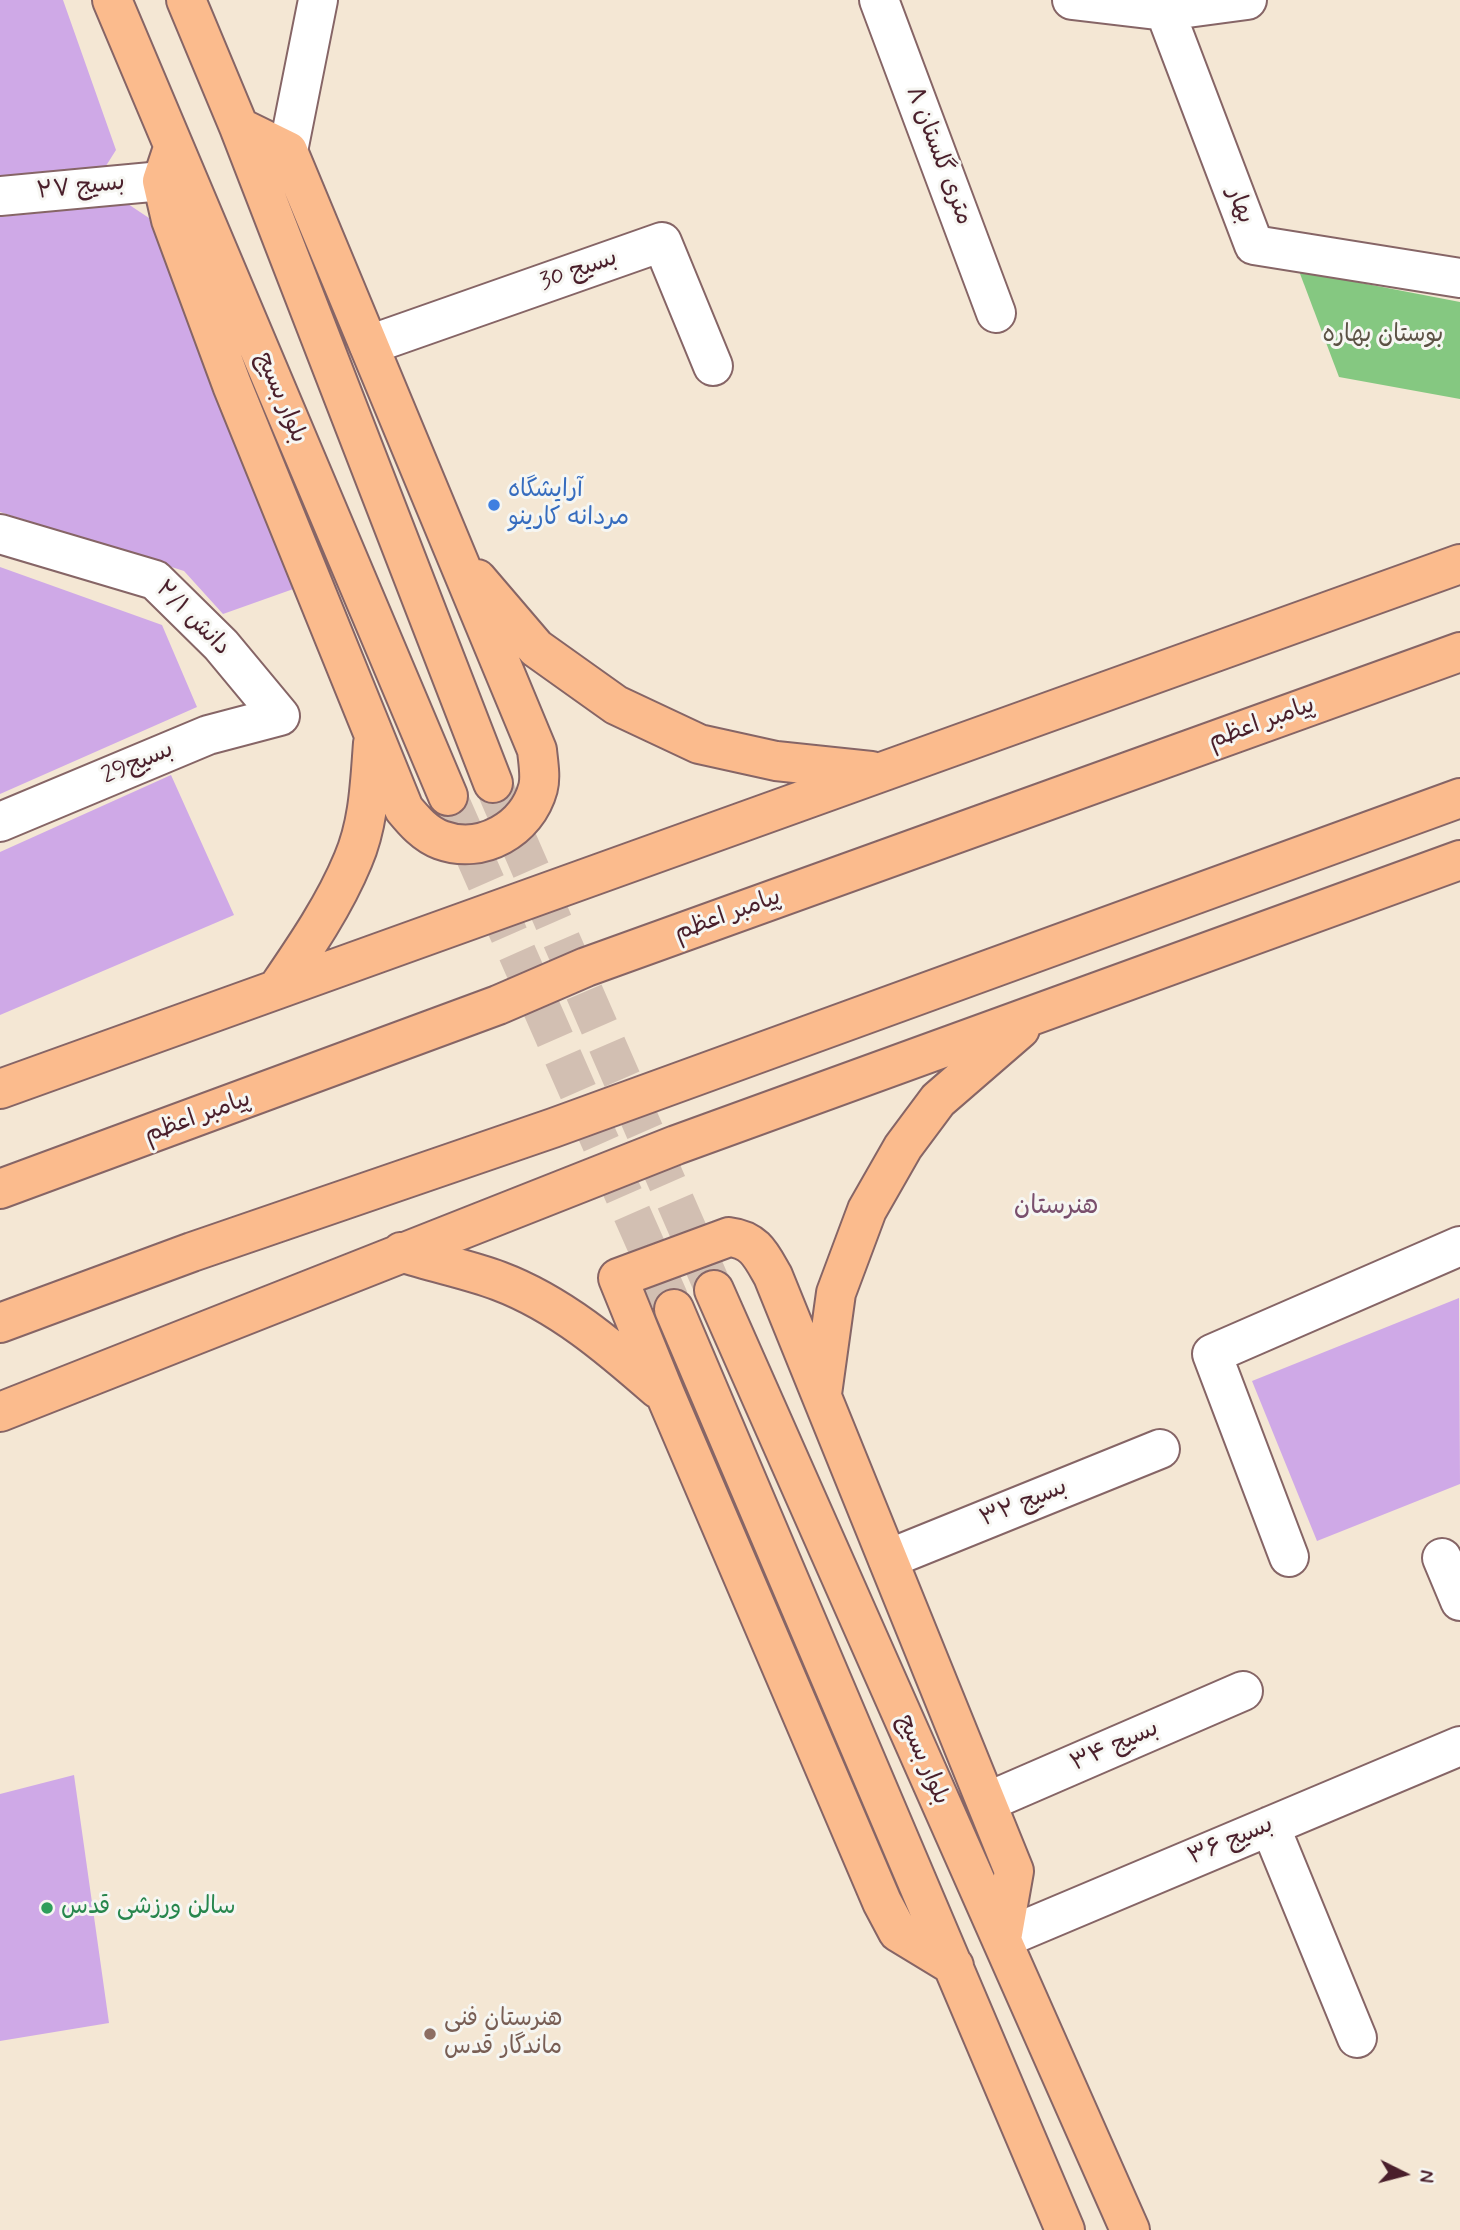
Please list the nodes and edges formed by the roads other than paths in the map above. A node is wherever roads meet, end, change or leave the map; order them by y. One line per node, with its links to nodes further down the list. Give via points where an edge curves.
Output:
1 (112, 0): 10 (main road, بلوار بسیج)
2 (186, 0): 8 (main road)
3 (318, 0): 9 (street)
4 (879, 0): 13 (street, ۸ متری گلستان)
5 (1072, 0): 7 (street)
6 (1247, 0): 7 (street)
7 (1165, 11): 12 (street, بهار, via 1254,245)
8 (239, 127): 9 (main road); 23 (main road)
9 (288, 151): 14 (main road)
10 (167, 164): 11 (street, بسیج ۲۷); 21 (main road, via 171,220 232,385); 24 (main road, بلوار بسیج)
11 (0, 196)
12 (1460, 278)
13 (996, 313)
14 (369, 345): 15 (street, بسیج 30, via 662,242); 17 (main road)
15 (713, 366)
16 (0, 534): 20 (street, دانش ۲/۱, via 155,580 221,645)
17 (456, 555): 21 (main road, via 537,750 539,785 529,810 511,830 487,842 463,845 440,840 419,827 404,809); 22 (main road, via 537,648 617,705 699,744 776,761)
18 (1460, 564): 22 (main road)
19 (1460, 652): 33 (main road, پیامبر اعظم, via 586,967 498,1005)
20 (280, 716): 26 (street, بسیج29, via 208,734)
21 (373, 734): 28 (main road, via 369,799 354,858 304,950)
22 (880, 772): 28 (main road)
23 (493, 783)
24 (448, 796)
25 (1460, 798): 31 (main road)
26 (0, 822)
27 (1460, 860): 29 (main road)
28 (277, 989): 30 (main road)
29 (1038, 1013): 32 (main road); 40 (main road, via 939,1100 903,1147 867,1210 836,1293)
30 (0, 1089)
31 (553, 1128): 32 (main road); 38 (main road)
32 (577, 1183): 35 (main road)
33 (0, 1189)
34 (1460, 1246): 43 (street, via 1212,1354)
35 (401, 1252): 39 (main road, via 456,1266 538,1299 615,1352); 41 (main road)
36 (714, 1290): 51 (main road, بلوار بسیج)
37 (674, 1309): 52 (main road, بلوار بسیج)
38 (0, 1323)
39 (664, 1394): 40 (main road, via 618,1278 729,1237 743,1238 757,1247); 52 (main road, via 892,1923 898,1933)
40 (822, 1396): 45 (main road)
41 (0, 1412)
42 (1160, 1449): 45 (street, بسیج ۳۲)
43 (1289, 1557)
44 (1442, 1558): 46 (street)
45 (888, 1559): 49 (main road)
46 (1460, 1601)
47 (1243, 1691): 49 (street, بسیج ۳۴)
48 (1460, 1746): 50 (street, بسیج ۳۶)
49 (987, 1802): 51 (main road, via 1014,1871)
50 (1270, 1826): 51 (street, بسیج ۳۶); 53 (street)
51 (1002, 1939): 55 (main road, بلوار بسیج)
52 (954, 1966): 54 (main road, بلوار بسیج)
53 (1357, 2038)
54 (1065, 2230)
55 (1130, 2230)

